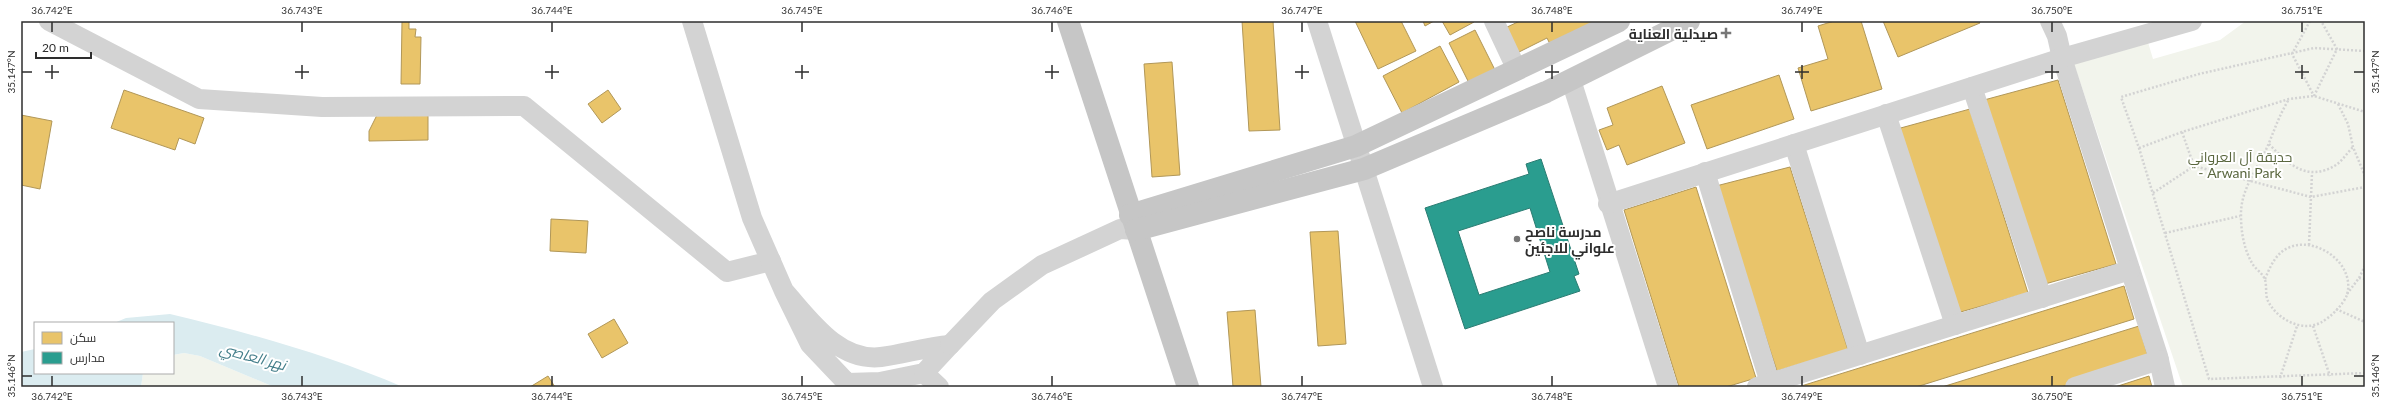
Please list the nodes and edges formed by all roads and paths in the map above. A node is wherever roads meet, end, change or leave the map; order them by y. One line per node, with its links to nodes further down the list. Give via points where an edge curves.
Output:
1 (49, 21): 44 (street, via 199,99 322,107 524,106 727,272)
2 (692, 21): 44 (street, via 752,218)
3 (1068, 21): 41 (main road)
4 (1317, 21): 27 (street)
5 (1494, 21): 16 (street)
6 (1620, 21): 16 (main road)
7 (1689, 21): 17 (main road)
8 (2050, 21): 15 (street, via 2057,36)
9 (2192, 21): 15 (street)
10 (2310, 21): 14 (path)
11 (2321, 21): 12 (path)
12 (2337, 49): 13 (path); 14 (path, via 2314,48); 19 (path)
13 (2365, 51)
14 (2292, 54): 19 (path); 29 (path, via 2198,74 2121,97)
15 (2062, 58): 18 (street); 46 (street)
16 (1517, 70): 27 (main road)
17 (1571, 80): 31 (main road); 39 (street)
18 (1972, 87): 23 (street); 52 (street)
19 (2314, 96): 20 (path); 21 (path)
20 (2289, 100): 24 (path); 26 (path, via 2277,120)
21 (2337, 104): 22 (path); 28 (path, via 2348,124)
22 (2365, 112)
23 (1886, 114): 25 (street); 55 (street)
24 (2182, 132): 29 (path); 30 (path)
25 (1794, 144): 32 (street); 59 (street)
26 (2269, 144): 33 (path, via 2289,165); 35 (path)
27 (1356, 146): 31 (street); 41 (main road)
28 (2352, 147): 33 (path, via 2336,165); 34 (path)
29 (2139, 148): 37 (path)
30 (2194, 166): 35 (path); 37 (path)
31 (1364, 170): 41 (main road); 69 (street)
32 (1705, 172): 39 (street); 66 (street)
33 (2312, 173): 38 (path)
34 (2365, 176)
35 (2249, 181): 38 (path); 40 (path)
36 (2365, 187): 38 (path)
37 (2153, 193): 42 (path)
38 (2311, 197): 43 (path)
39 (1608, 204): 70 (street, via 1623,242)
40 (2240, 216): 42 (path); 48 (path, via 2244,242 2252,263)
41 (1129, 225): 58 (street, via 1042,265 992,301); 68 (main road)
42 (2165, 233): 64 (path, via 2209,379)
43 (2309, 245): 48 (path, via 2288,248 2273,260); 51 (path, via 2327,250 2340,262 2346,277)
44 (771, 261): 50 (street)
45 (2365, 266): 47 (path)
46 (2130, 270): 52 (street); 60 (street)
47 (2359, 278): 49 (path); 51 (path)
48 (2265, 279): 56 (path, via 2267,300 2278,314)
49 (2365, 279)
50 (784, 291): 58 (street, via 825,336 852,354 879,357 920,348); 65 (street, via 810,344)
51 (2346, 294): 53 (path)
52 (2042, 298): 55 (street)
53 (2336, 309): 54 (path); 57 (path, via 2329,319)
54 (2365, 322)
55 (1955, 325): 59 (street)
56 (2297, 326): 57 (path); 64 (path)
57 (2313, 326): 63 (path)
58 (950, 345): 61 (street)
59 (1860, 355): 66 (street)
60 (2159, 360): 71 (street); 72 (street)
61 (924, 373): 65 (street, via 880,382); 67 (street)
62 (2365, 373): 63 (path)
63 (2330, 376): 64 (path)
64 (2280, 378)
65 (848, 385)
66 (1763, 385)
67 (939, 387)
68 (1188, 387)
69 (1433, 387)
70 (1668, 387)
71 (2075, 387)
72 (2165, 387)

